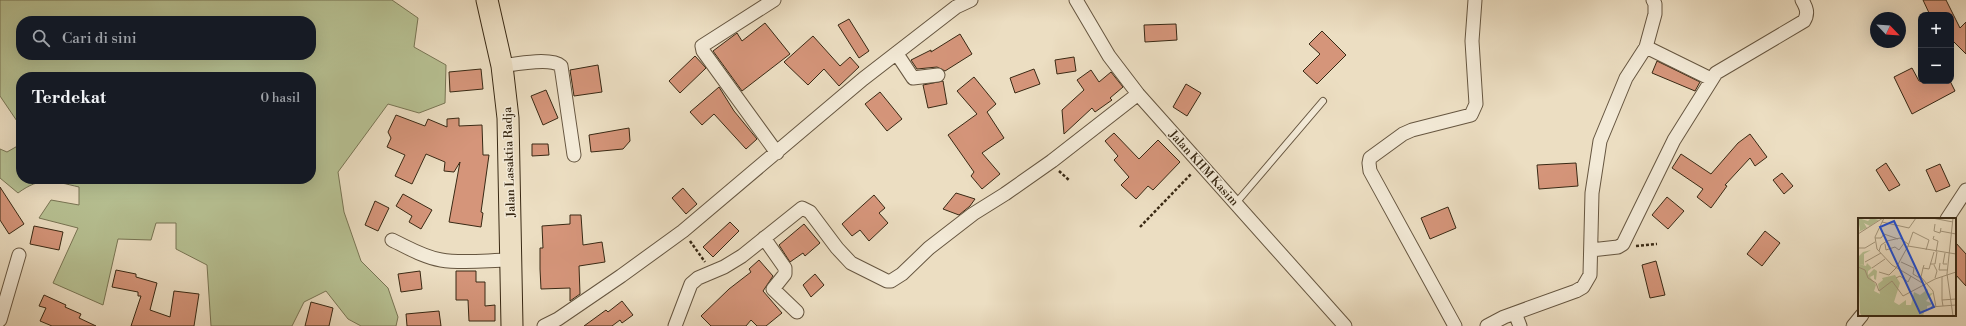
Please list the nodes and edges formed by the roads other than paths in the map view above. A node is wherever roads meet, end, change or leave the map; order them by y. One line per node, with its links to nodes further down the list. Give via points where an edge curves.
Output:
1 (487, 0): 10 (highway, Jalan Lasaktia Radja)
2 (774, 0): 15 (street, via 702,46 703,51)
3 (971, 0): 9 (street, via 956,7)
4 (1076, 0): 13 (street, Jalan KHM Kasim, via 1109,56)
5 (1475, 0): 33 (street, via 1472,41 1476,104 1471,114 1450,122 1412,130 1389,143 1370,158 1369,163 1370,171)
6 (1653, 0): 8 (street, via 1655,14)
7 (1802, 0): 12 (street, via 1807,11 1804,21 1723,68)
8 (1646, 47): 12 (street); 22 (street, via 1626,78 1600,141 1592,193)
9 (897, 54): 11 (street, via 913,78); 15 (street)
10 (502, 66): 16 (street, via 544,62 561,66); 24 (highway, Jalan Lasaktia Radja, via 508,118)
11 (938, 75)
12 (1711, 79): 22 (street, via 1674,140 1623,244)
13 (1138, 94): 18 (street, Jalan KHM Kasim); 20 (street, via 1041,169 973,214 929,248 895,279 888,281 851,263 806,209 799,210)
14 (1323, 100): 18 (lane)
15 (777, 153): 30 (street, via 683,231 621,276)
16 (574, 155)
17 (1966, 190): 19 (street)
18 (1236, 203): 32 (street, Jalan KHM Kasim)
19 (1949, 218)
20 (764, 238): 25 (street, via 785,268 785,274 773,289); 31 (street, via 732,262 691,284)
21 (392, 240): 24 (street, via 440,260)
22 (1592, 250): 26 (street, via 1590,275 1583,287)
23 (19, 255): 28 (street)
24 (512, 260): 29 (highway, Jalan Lasaktia Radja)
25 (797, 312)
26 (1515, 313): 34 (street); 35 (street)
27 (1861, 316): 36 (street)
28 (0, 320)
29 (512, 326)
30 (544, 326)
31 (675, 326)
32 (1345, 326)
33 (1455, 326)
34 (1487, 326)
35 (1520, 326)
36 (1853, 326)

